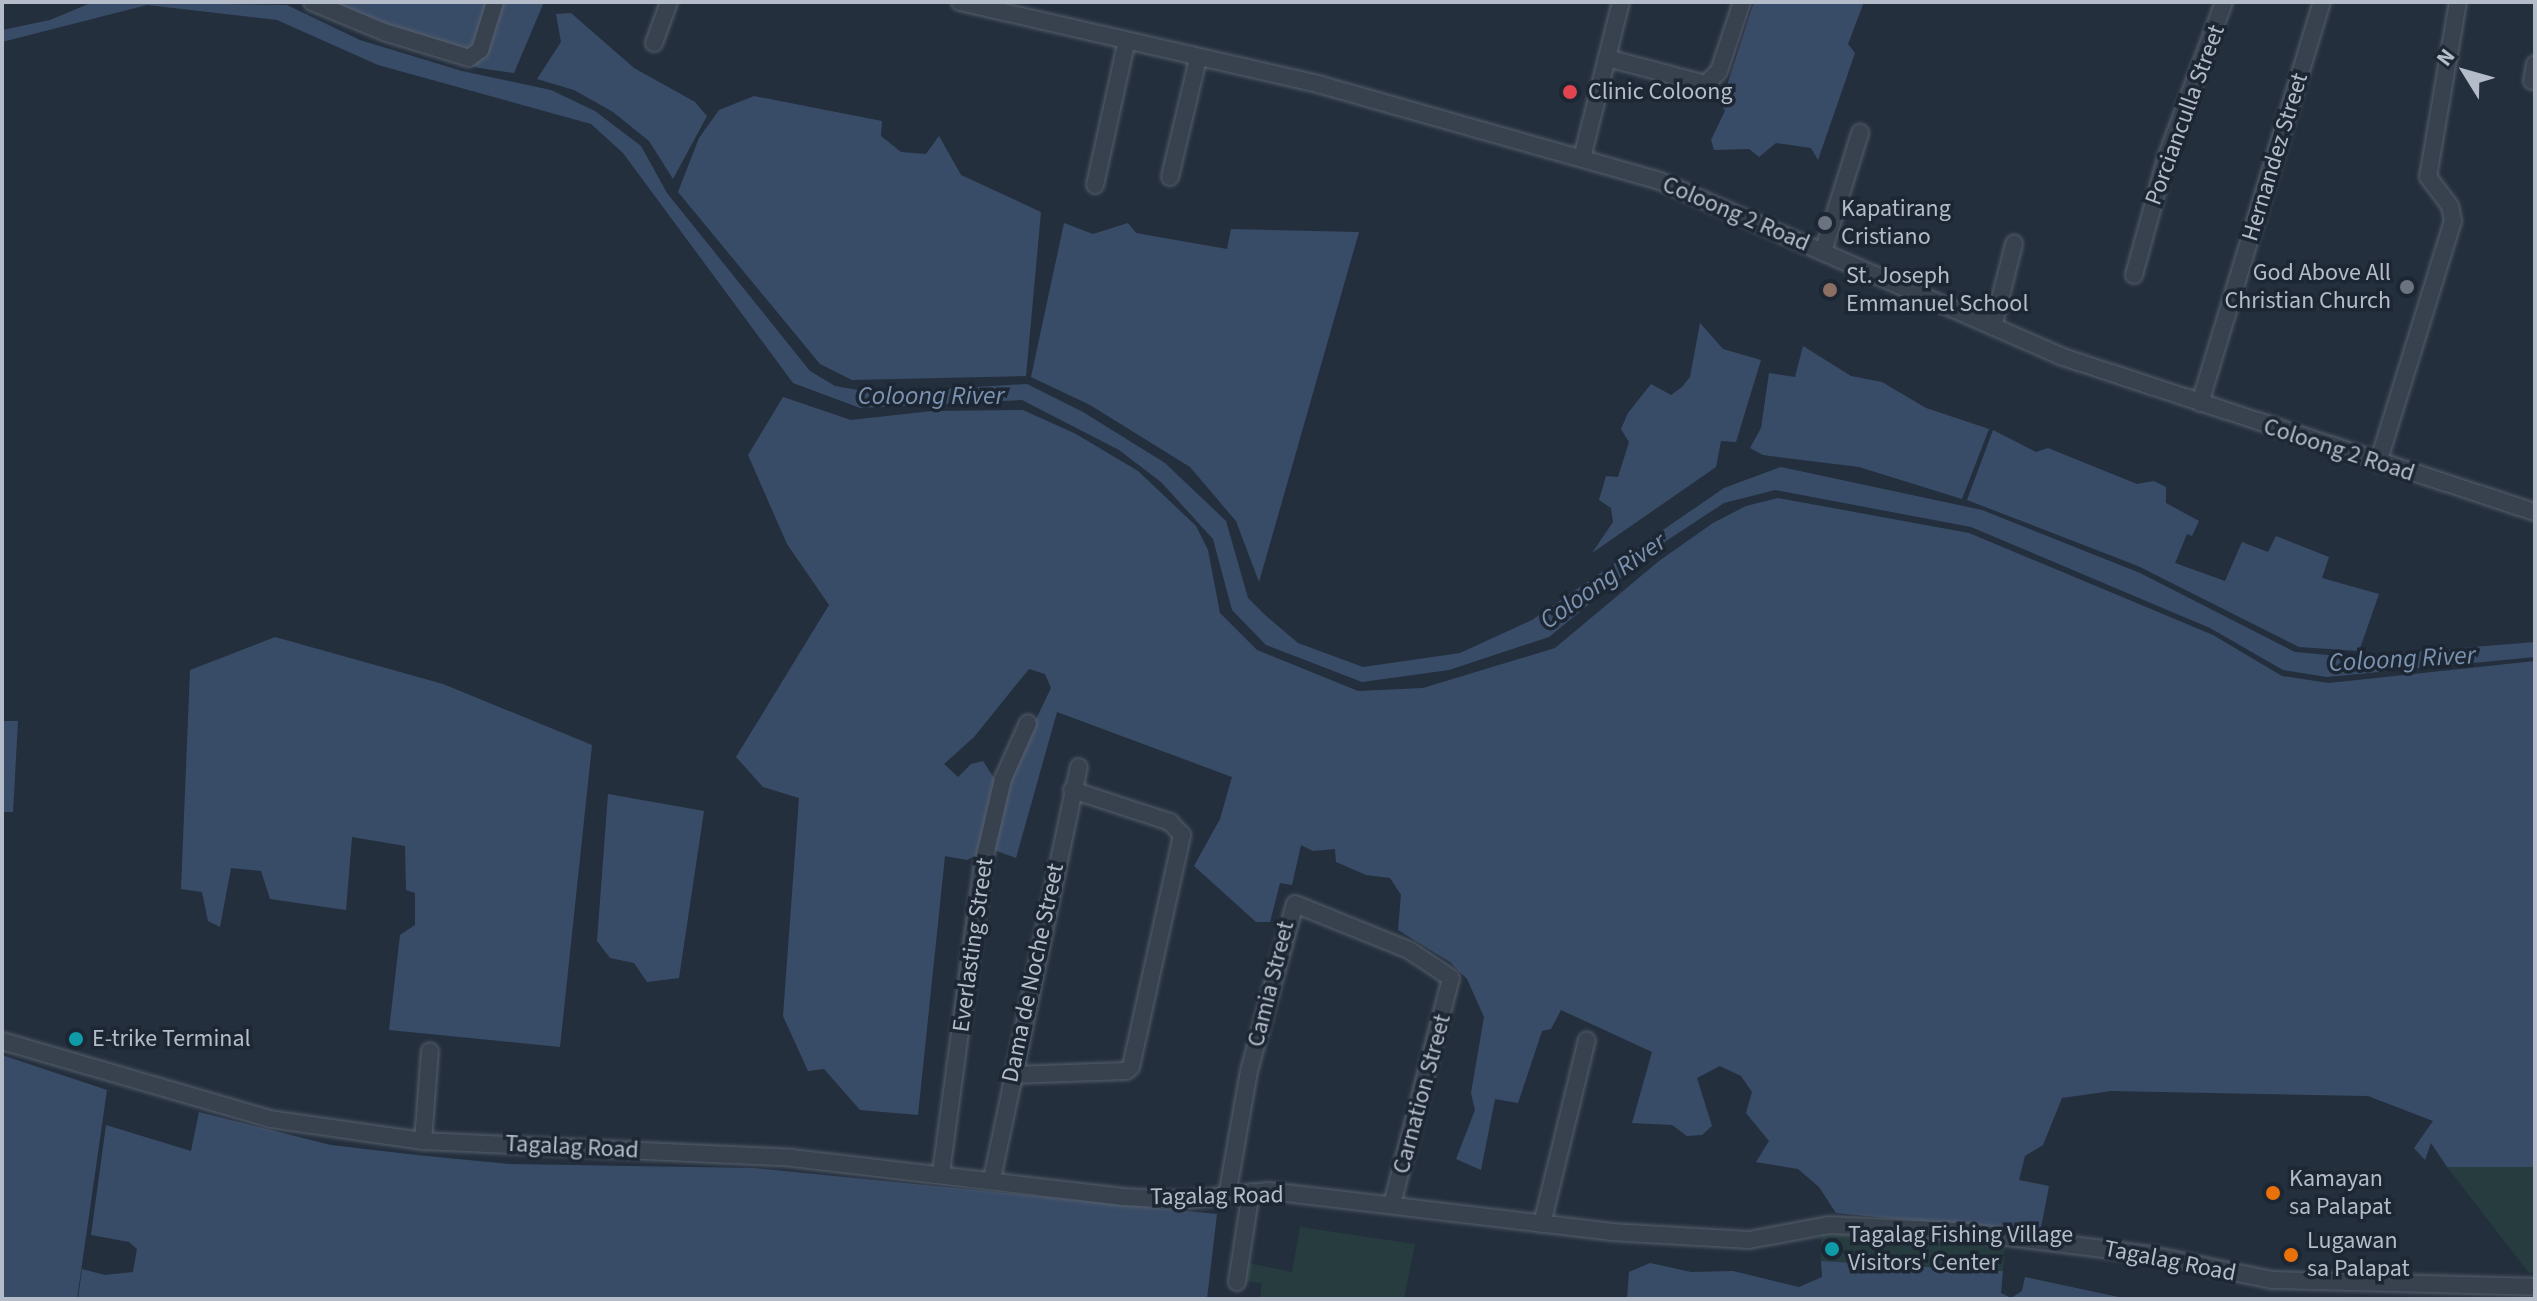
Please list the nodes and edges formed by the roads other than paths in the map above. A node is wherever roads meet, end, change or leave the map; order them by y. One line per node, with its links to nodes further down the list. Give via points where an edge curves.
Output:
1 (312, 2): 2 (street, via 384,32 469,58 480,50)
2 (495, 2)
3 (669, 2): 11 (street)
4 (960, 2): 10 (street, Coloong 2 Road)
5 (1621, 2): 13 (street)
6 (1742, 2): 13 (street, via 1719,71 1706,84)
7 (2224, 2): 23 (street, Porcianculla Street, via 2166,158)
8 (2322, 2): 25 (street, Hernandez Street)
9 (2458, 2): 26 (street, via 2428,177 2450,206 2453,221)
10 (987, 5): 12 (street, Coloong 2 Road)
11 (654, 43)
12 (1126, 44): 14 (street, Coloong 2 Road); 20 (street)
13 (1607, 58): 18 (street)
14 (1198, 59): 18 (street, Coloong 2 Road, via 1321,85); 19 (street)
15 (2535, 64): 16 (street)
16 (2532, 81)
17 (1860, 133): 22 (street)
18 (1582, 158): 22 (street, Coloong 2 Road, via 1660,181)
19 (1170, 177)
20 (1095, 185)
21 (2014, 244): 24 (street)
22 (1823, 252): 24 (street, Coloong 2 Road)
23 (2134, 275)
24 (1993, 327): 25 (street, Coloong 2 Road, via 2060,356)
25 (2200, 403): 26 (street, Coloong 2 Road)
26 (2378, 463): 27 (street, Coloong 2 Road)
27 (2534, 507)
28 (1028, 723): 37 (street, Everlasting Street, via 1003,779 982,869)
29 (1079, 767): 30 (street, Dama de Noche Street)
30 (1072, 790): 35 (street, Dama de Noche Street); 35 (street, via 1170,822 1182,835 1131,1067)
31 (1452, 985): 40 (street, Camia Street, via 1447,972 1409,950 1292,905 1249,1071); 41 (street, Carnation Street)
32 (1587, 1040): 42 (street)
33 (2, 1041): 36 (street, Tagalag Road, via 270,1119)
34 (430, 1051): 36 (street)
35 (1011, 1075): 38 (street, Dama de Noche Street)
36 (423, 1141): 37 (street, Tagalag Road, via 792,1158)
37 (941, 1173): 38 (street, Tagalag Road)
38 (992, 1179): 40 (street, Tagalag Road, via 1122,1197)
39 (1251, 1192): 40 (street, Tagalag Road); 41 (street, Tagalag Road); 43 (street)
40 (1227, 1196)
41 (1392, 1204): 42 (street, Tagalag Road)
42 (1542, 1224): 44 (street, Tagalag Road, via 1749,1240 1829,1225 1959,1231 2138,1252 2272,1280)
43 (1237, 1282)
44 (2535, 1287)

